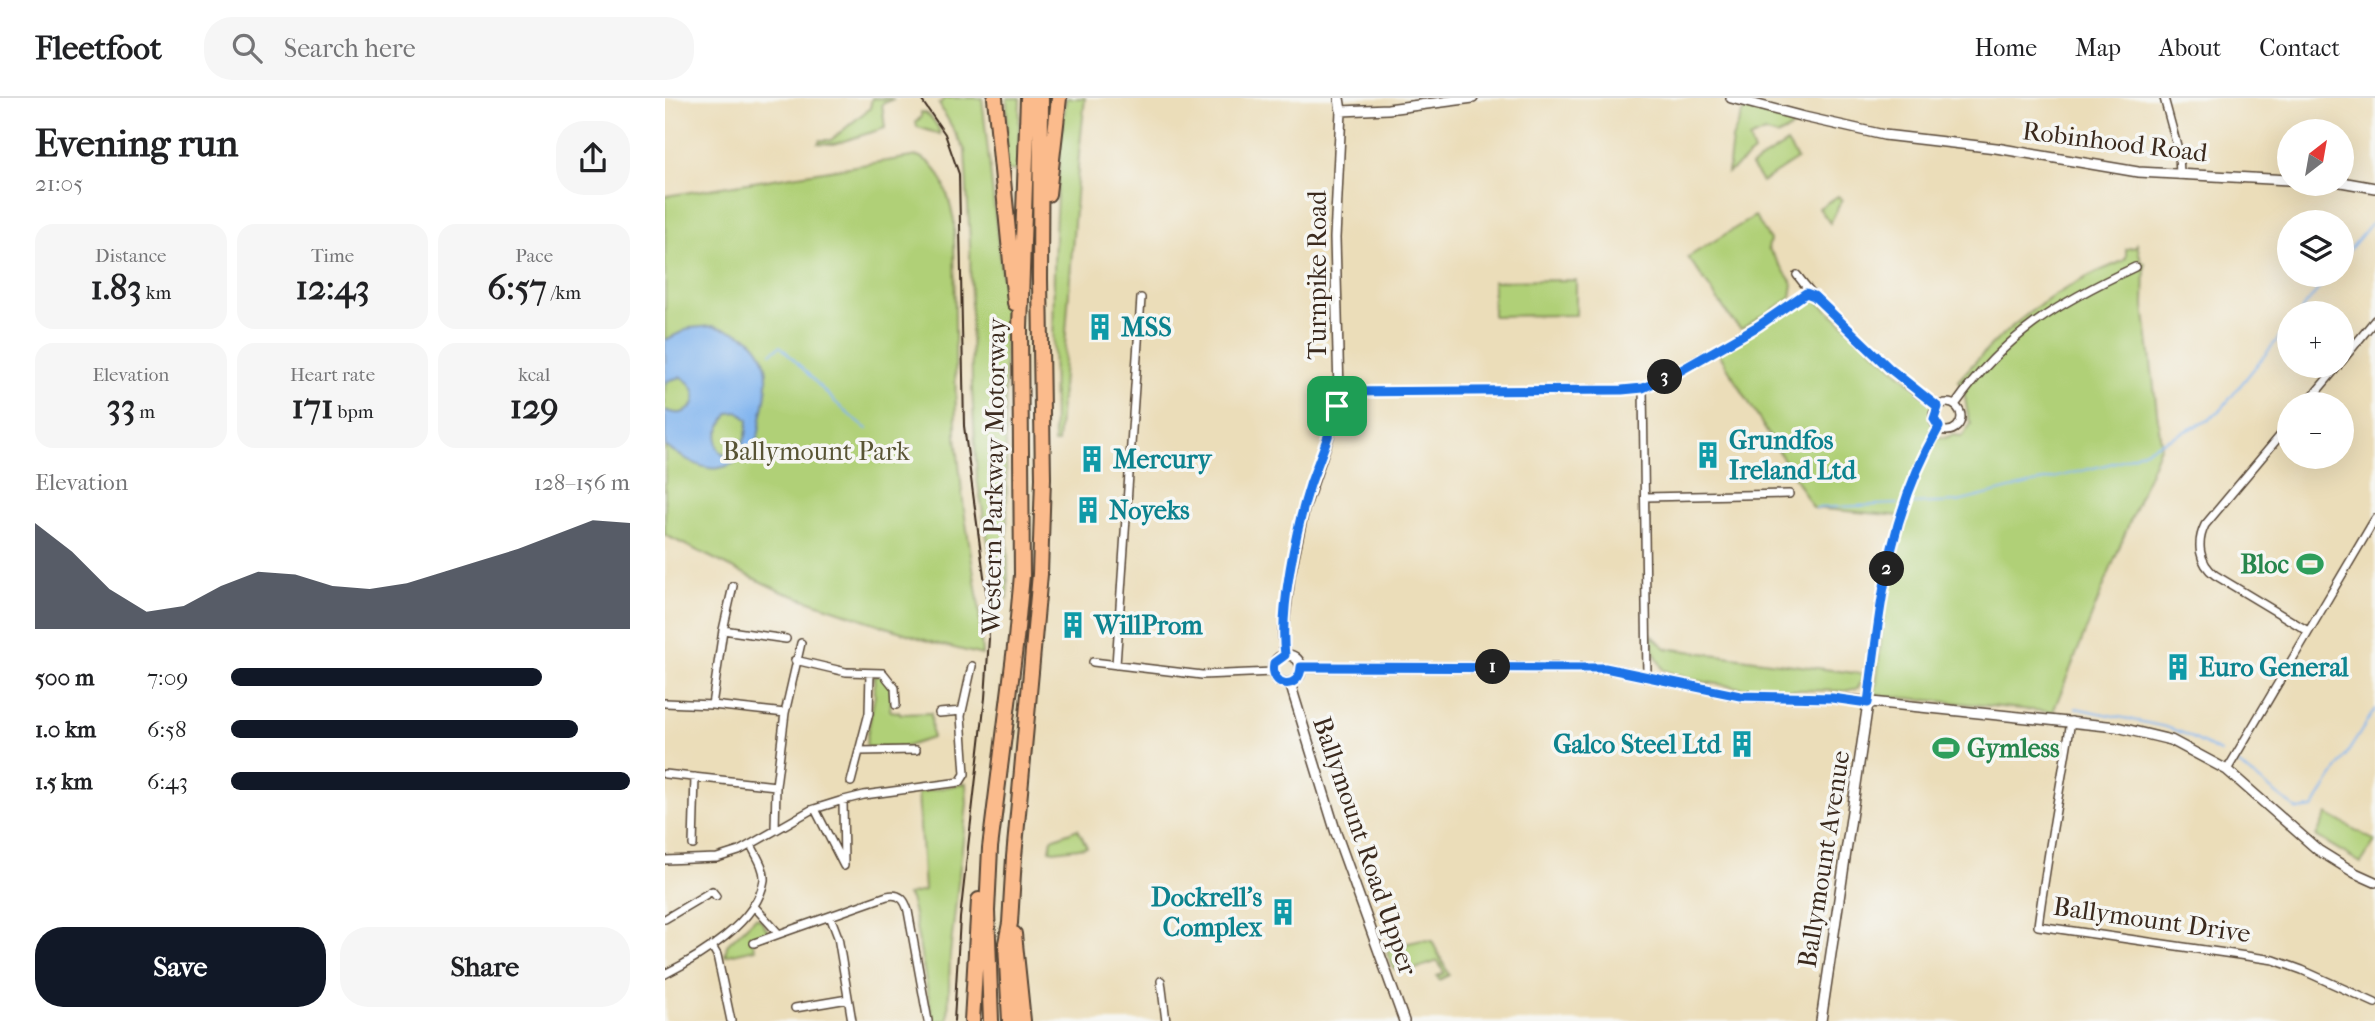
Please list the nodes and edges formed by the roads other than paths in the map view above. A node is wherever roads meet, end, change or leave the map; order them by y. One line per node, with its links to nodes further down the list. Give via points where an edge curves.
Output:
1 (997, 98): 20 (highway, via 1012,286)
2 (1028, 98): 20 (highway, Western Parkway Motorway)
3 (1041, 98): 16 (highway, Western Parkway Motorway)
4 (1059, 98): 16 (highway)
5 (1339, 98): 9 (street, Turnpike Road)
6 (1473, 98): 9 (street)
7 (1731, 98): 10 (street, Robinhood Road, via 1884,135)
8 (2164, 98): 10 (street)
9 (1341, 111): 24 (street, Turnpike Road, via 1335,238)
10 (2180, 175): 11 (street, Robinhood Road)
11 (2277, 179)
12 (2354, 184): 13 (street)
13 (2375, 188)
14 (2135, 267): 26 (street, via 2050,311 2001,349)
15 (1797, 275): 17 (street)
16 (1040, 279): 77 (highway, Western Parkway Motorway, via 1041,574)
17 (1810, 294): 23 (street, via 1707,356); 27 (street)
18 (1141, 298): 41 (street)
19 (2375, 320): 21 (street)
20 (1020, 328): 68 (highway, Western Parkway Motorway, via 1021,575)
21 (2354, 346)
22 (2328, 378): 25 (street)
23 (1643, 388): 24 (street); 31 (street)
24 (1339, 392): 38 (street, Turnpike Road, via 1304,509 1290,575)
25 (2316, 392)
26 (1955, 405): 27 (street); 28 (street, via 1961,415 1958,425 1949,430)
27 (1938, 407): 28 (street, via 1934,419)
28 (1939, 427): 49 (street, via 1915,473 1896,528)
29 (2277, 439): 35 (street, via 2206,524 2200,547 2203,563 2215,575)
30 (1789, 494): 31 (street)
31 (1645, 496): 46 (street)
32 (2375, 519): 35 (street)
33 (733, 586): 34 (street)
34 (723, 630): 36 (street); 50 (street)
35 (2308, 631): 58 (street)
36 (786, 639)
37 (801, 643): 39 (street)
38 (1285, 655): 43 (street, via 1298,659); 44 (street, via 1277,659)
39 (796, 660): 45 (street); 53 (street)
40 (1093, 662): 41 (street)
41 (1116, 665): 44 (street, via 1202,676)
42 (972, 666): 52 (street)
43 (1301, 667): 46 (street, via 1577,667); 47 (street, via 1298,678)
44 (1273, 672): 47 (street, via 1280,681)
45 (870, 673): 51 (street, via 883,673 889,679); 57 (street, via 869,713)
46 (1647, 676): 49 (street, via 1740,696)
47 (1290, 683): 94 (street, Ballymount Road Upper, via 1336,832)
48 (665, 703): 50 (street)
49 (1868, 703): 55 (street); 95 (street, Ballymount Avenue)
50 (712, 705): 53 (street)
51 (896, 705)
52 (962, 711): 54 (street); 63 (street, via 962,780)
53 (785, 713): 62 (street)
54 (939, 713)
55 (2071, 721): 58 (street, via 2153,734); 84 (street, Ballymount Drive, via 2038,926 2274,960)
56 (916, 750): 57 (street)
57 (859, 751): 61 (street)
58 (2227, 770): 72 (street, via 2318,850)
59 (665, 774): 60 (street)
60 (695, 777): 62 (street); 66 (street)
61 (851, 782)
62 (776, 786): 65 (street)
63 (843, 800): 64 (street); 64 (street, via 844,869)
64 (815, 809): 65 (street)
65 (775, 830): 67 (street)
66 (693, 845)
67 (751, 845): 69 (street, via 717,858); 71 (street)
68 (990, 848): 89 (highway, via 982,868); 90 (highway, Western Parkway Motorway)
69 (665, 860)
70 (771, 864): 71 (street)
71 (763, 871): 74 (street)
72 (2375, 882)
73 (716, 896): 76 (street, via 712,891)
74 (753, 905): 78 (street); 80 (street)
75 (830, 916): 78 (street); 83 (street); 88 (street, via 887,895 904,900)
76 (665, 919)
77 (1010, 923): 91 (highway, Western Parkway Motorway, via 1006,943); 92 (highway)
78 (779, 934): 79 (street)
79 (754, 943)
80 (713, 948): 81 (street); 86 (street)
81 (665, 974)
82 (1161, 981): 93 (street)
83 (848, 999): 85 (street); 87 (street)
84 (2375, 1003)
85 (795, 1008)
86 (731, 1021)
87 (852, 1021)
88 (929, 1021)
89 (972, 1021)
90 (991, 1021)
91 (1010, 1021)
92 (1023, 1021)
93 (1167, 1021)
94 (1404, 1021)
95 (1821, 1021)

